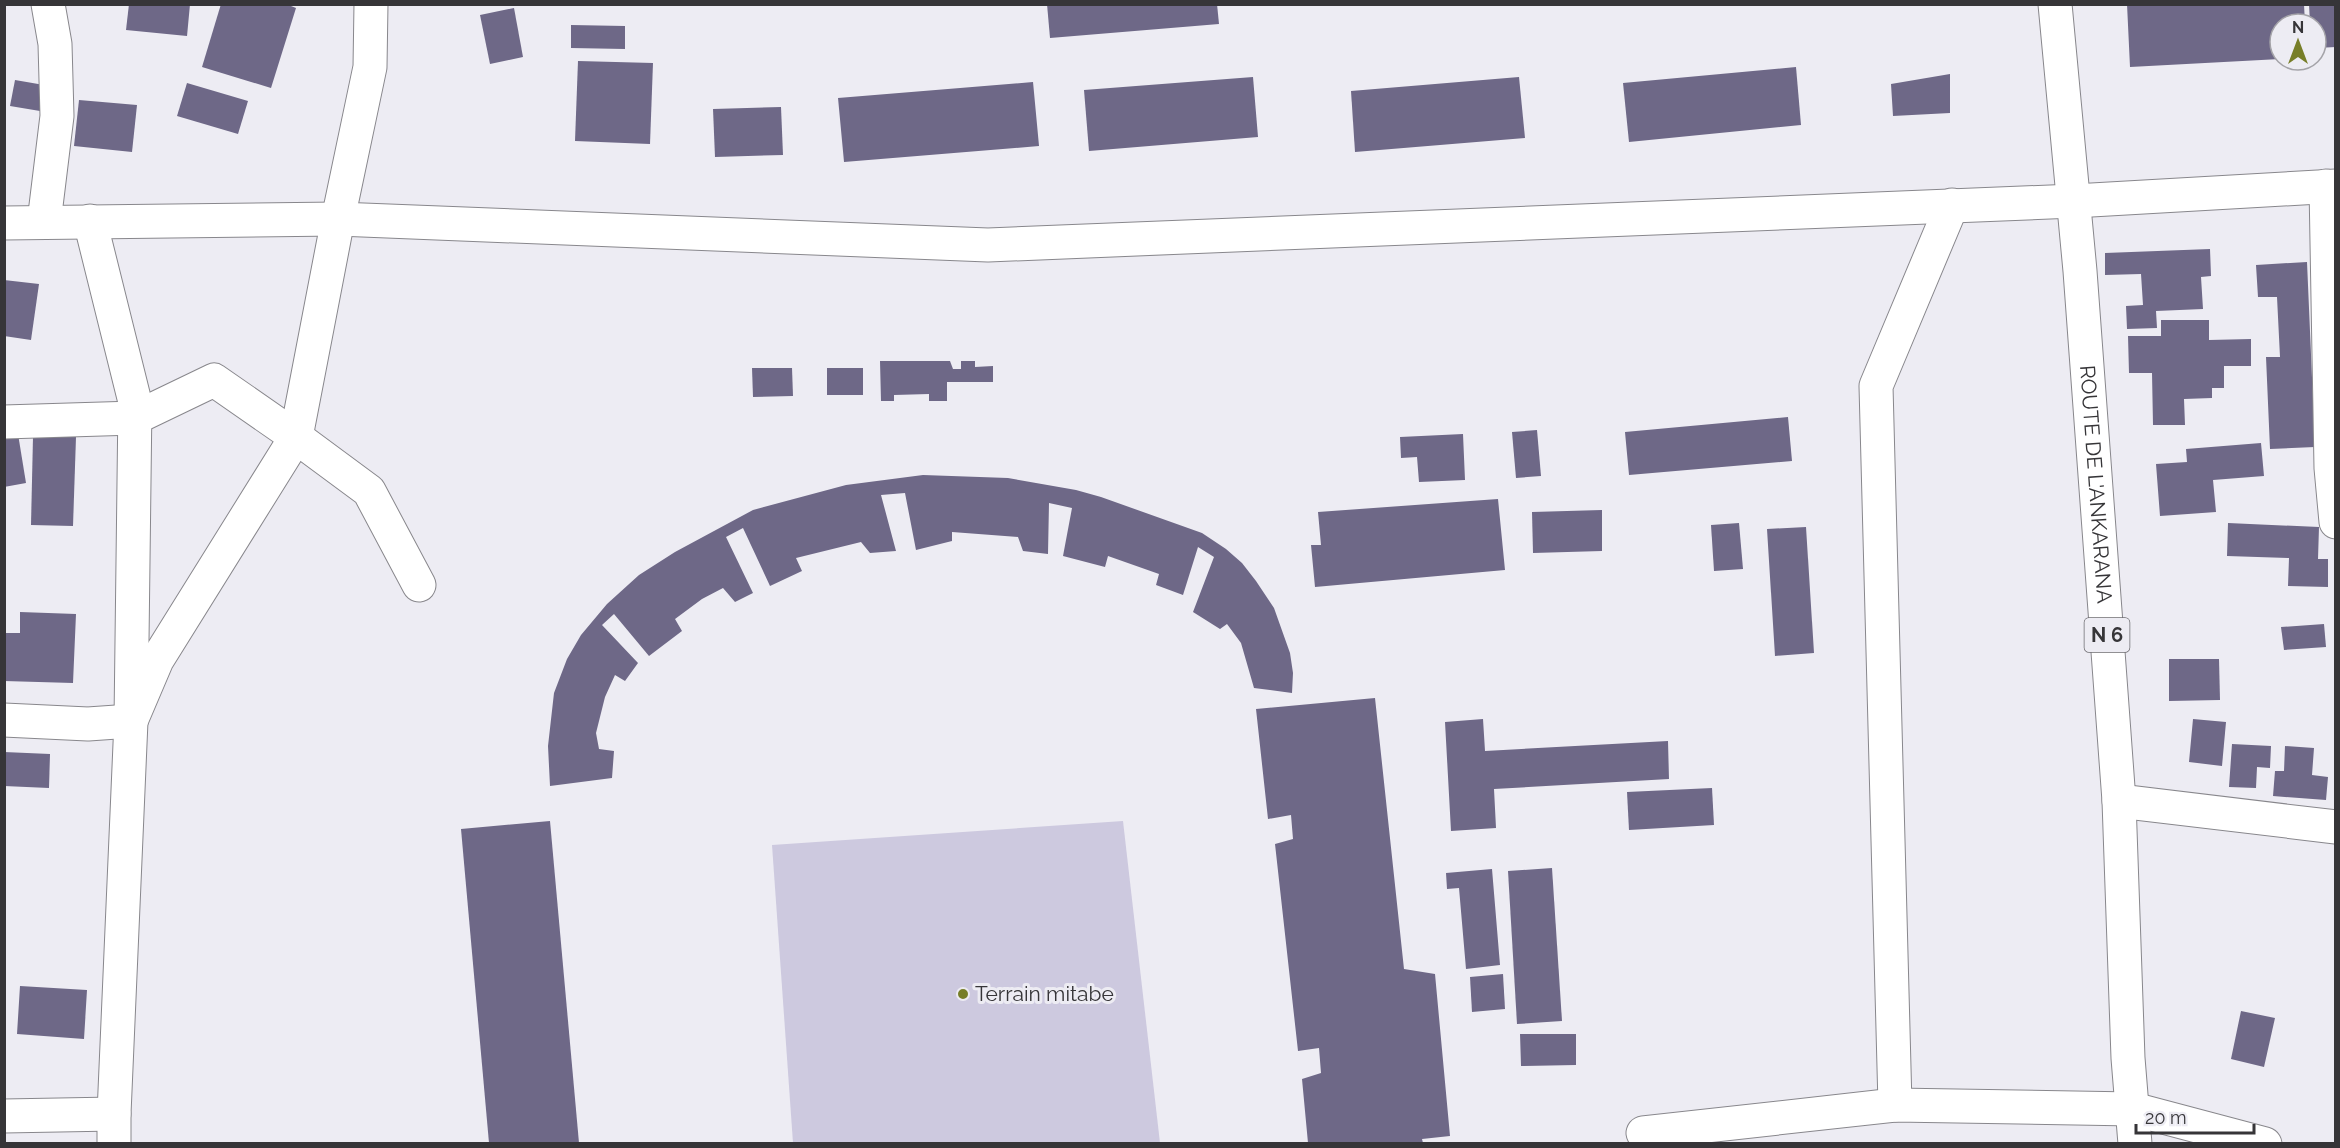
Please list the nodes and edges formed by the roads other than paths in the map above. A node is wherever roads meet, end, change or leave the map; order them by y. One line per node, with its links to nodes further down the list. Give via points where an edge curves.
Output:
1 (48, 4): 9 (street, via 55,44 57,116)
2 (371, 4): 7 (street, via 370,67)
3 (2055, 4): 5 (street, ROUTE DE L'ANKARANA / N 6)
4 (2331, 186): 5 (street); 14 (street, via 2331,468)
5 (2074, 201): 6 (street); 18 (street, ROUTE DE L'ANKARANA / N 6)
6 (1952, 205): 7 (street, via 988,245); 20 (street, via 1876,386)
7 (338, 219): 8 (street); 13 (street)
8 (90, 220): 9 (street); 11 (street, via 135,402)
9 (44, 222): 10 (street)
10 (4, 223)
11 (135, 418): 12 (street); 13 (street, via 214,380); 17 (street)
12 (4, 422)
13 (296, 437): 15 (street, via 369,491); 17 (street, via 157,660)
14 (2336, 522)
15 (419, 585)
16 (4, 720): 17 (street)
17 (131, 722): 23 (street)
18 (2119, 801): 19 (street); 21 (street, ROUTE DE L'ANKARANA / N 6)
19 (2336, 827)
20 (1895, 1105): 21 (street); 24 (street)
21 (2133, 1109): 25 (street, ROUTE DE L'ANKARANA / N 6); 26 (street)
22 (4, 1116): 23 (street)
23 (114, 1129)
24 (1643, 1133)
25 (2135, 1143)
26 (2265, 1143)

